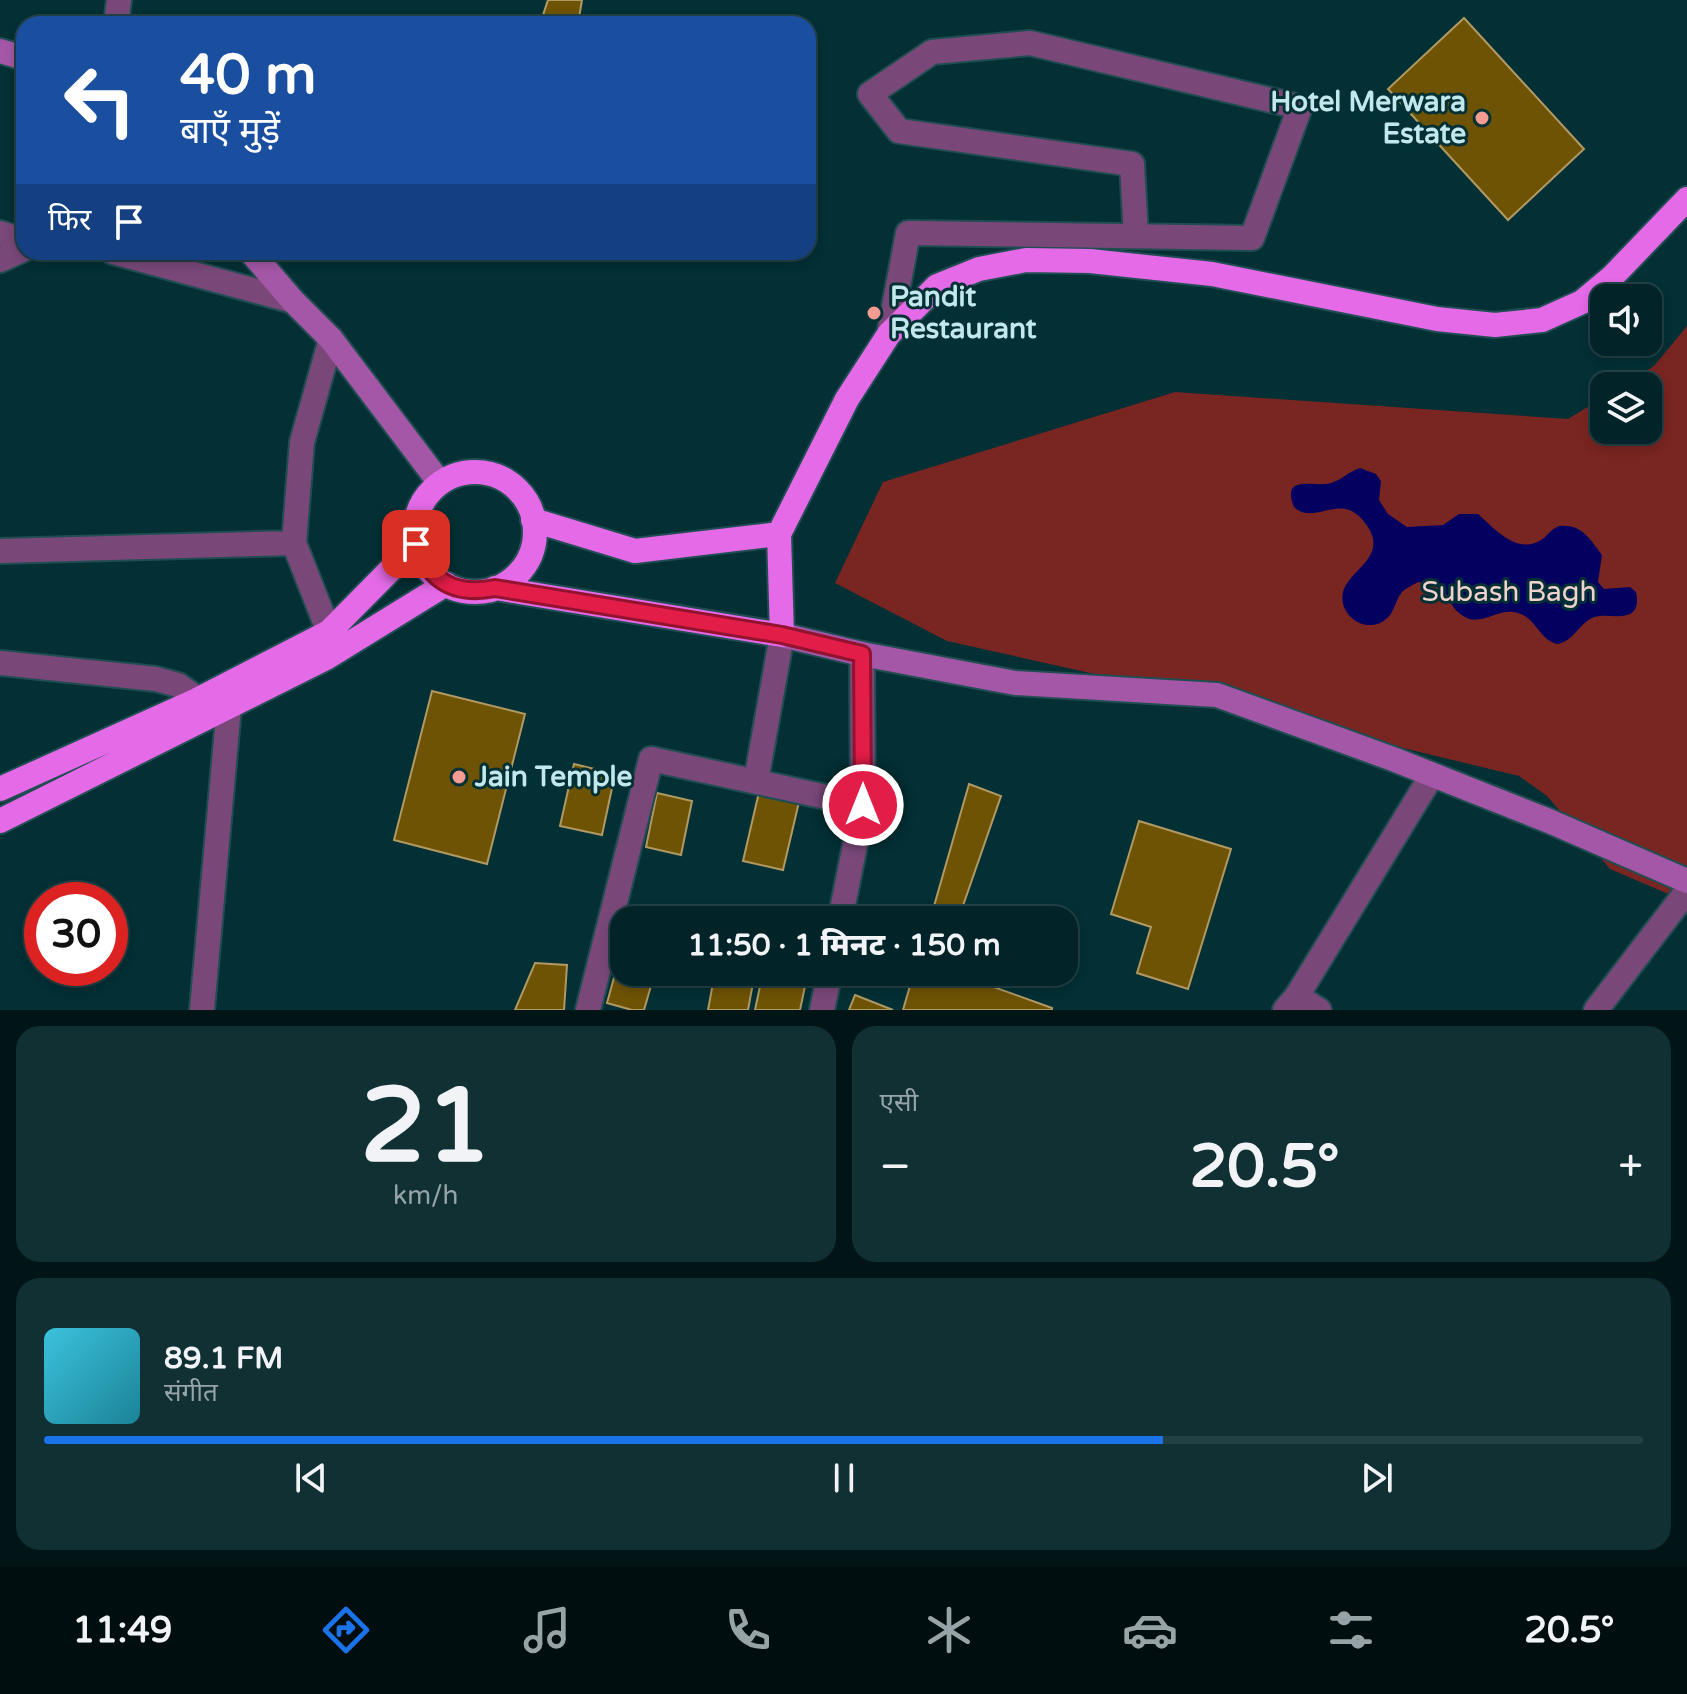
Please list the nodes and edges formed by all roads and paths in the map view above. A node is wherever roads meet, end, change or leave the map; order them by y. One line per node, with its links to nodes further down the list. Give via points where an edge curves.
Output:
1 (1687, 199): 6 (highway, via 1612,277 1582,302 1542,320 1495,325 1437,319 1212,274 1026,260 979,269 937,286)
2 (1136, 236): 2 (street, via 1132,164 899,131 870,94 932,52 1030,43 1300,107 1252,238); 6 (street, via 908,233)
3 (142, 260): 5 (street)
4 (258, 260): 5 (street)
5 (293, 301): 7 (street)
6 (889, 334): 10 (highway, via 847,399)
7 (331, 339): 8 (street); 11 (street, via 302,442)
8 (440, 483): 9 (highway, via 455,475 489,473 523,497); 12 (highway, via 419,510)
9 (533, 520): 10 (highway, via 635,551); 15 (highway, via 527,561)
10 (779, 534): 16 (highway)
11 (294, 543): 13 (street); 17 (street)
12 (416, 544): 14 (highway, via 427,566); 17 (highway)
13 (0, 551)
14 (446, 584): 15 (highway, via 462,590); 17 (highway)
15 (495, 588): 16 (highway)
16 (782, 635): 18 (street); 23 (street)
17 (333, 642): 20 (highway); 21 (highway); 25 (highway)
18 (862, 654): 22 (street, via 1015,683 1217,695); 26 (street)
19 (0, 663): 20 (street, via 156,679 178,685)
20 (198, 699): 24 (highway)
21 (229, 707): 27 (highway); 33 (street)
22 (1432, 775): 28 (street); 32 (street)
23 (756, 781): 26 (street); 34 (street, via 651,759)
24 (0, 789)
25 (0, 803)
26 (863, 805): 30 (street)
27 (0, 821)
28 (1687, 881)
29 (1687, 891): 37 (street)
30 (843, 906)
31 (827, 986): 35 (street)
32 (1291, 1003): 36 (street)
33 (202, 1010)
34 (588, 1010)
35 (822, 1010)
36 (1319, 1010)
37 (1596, 1010)

